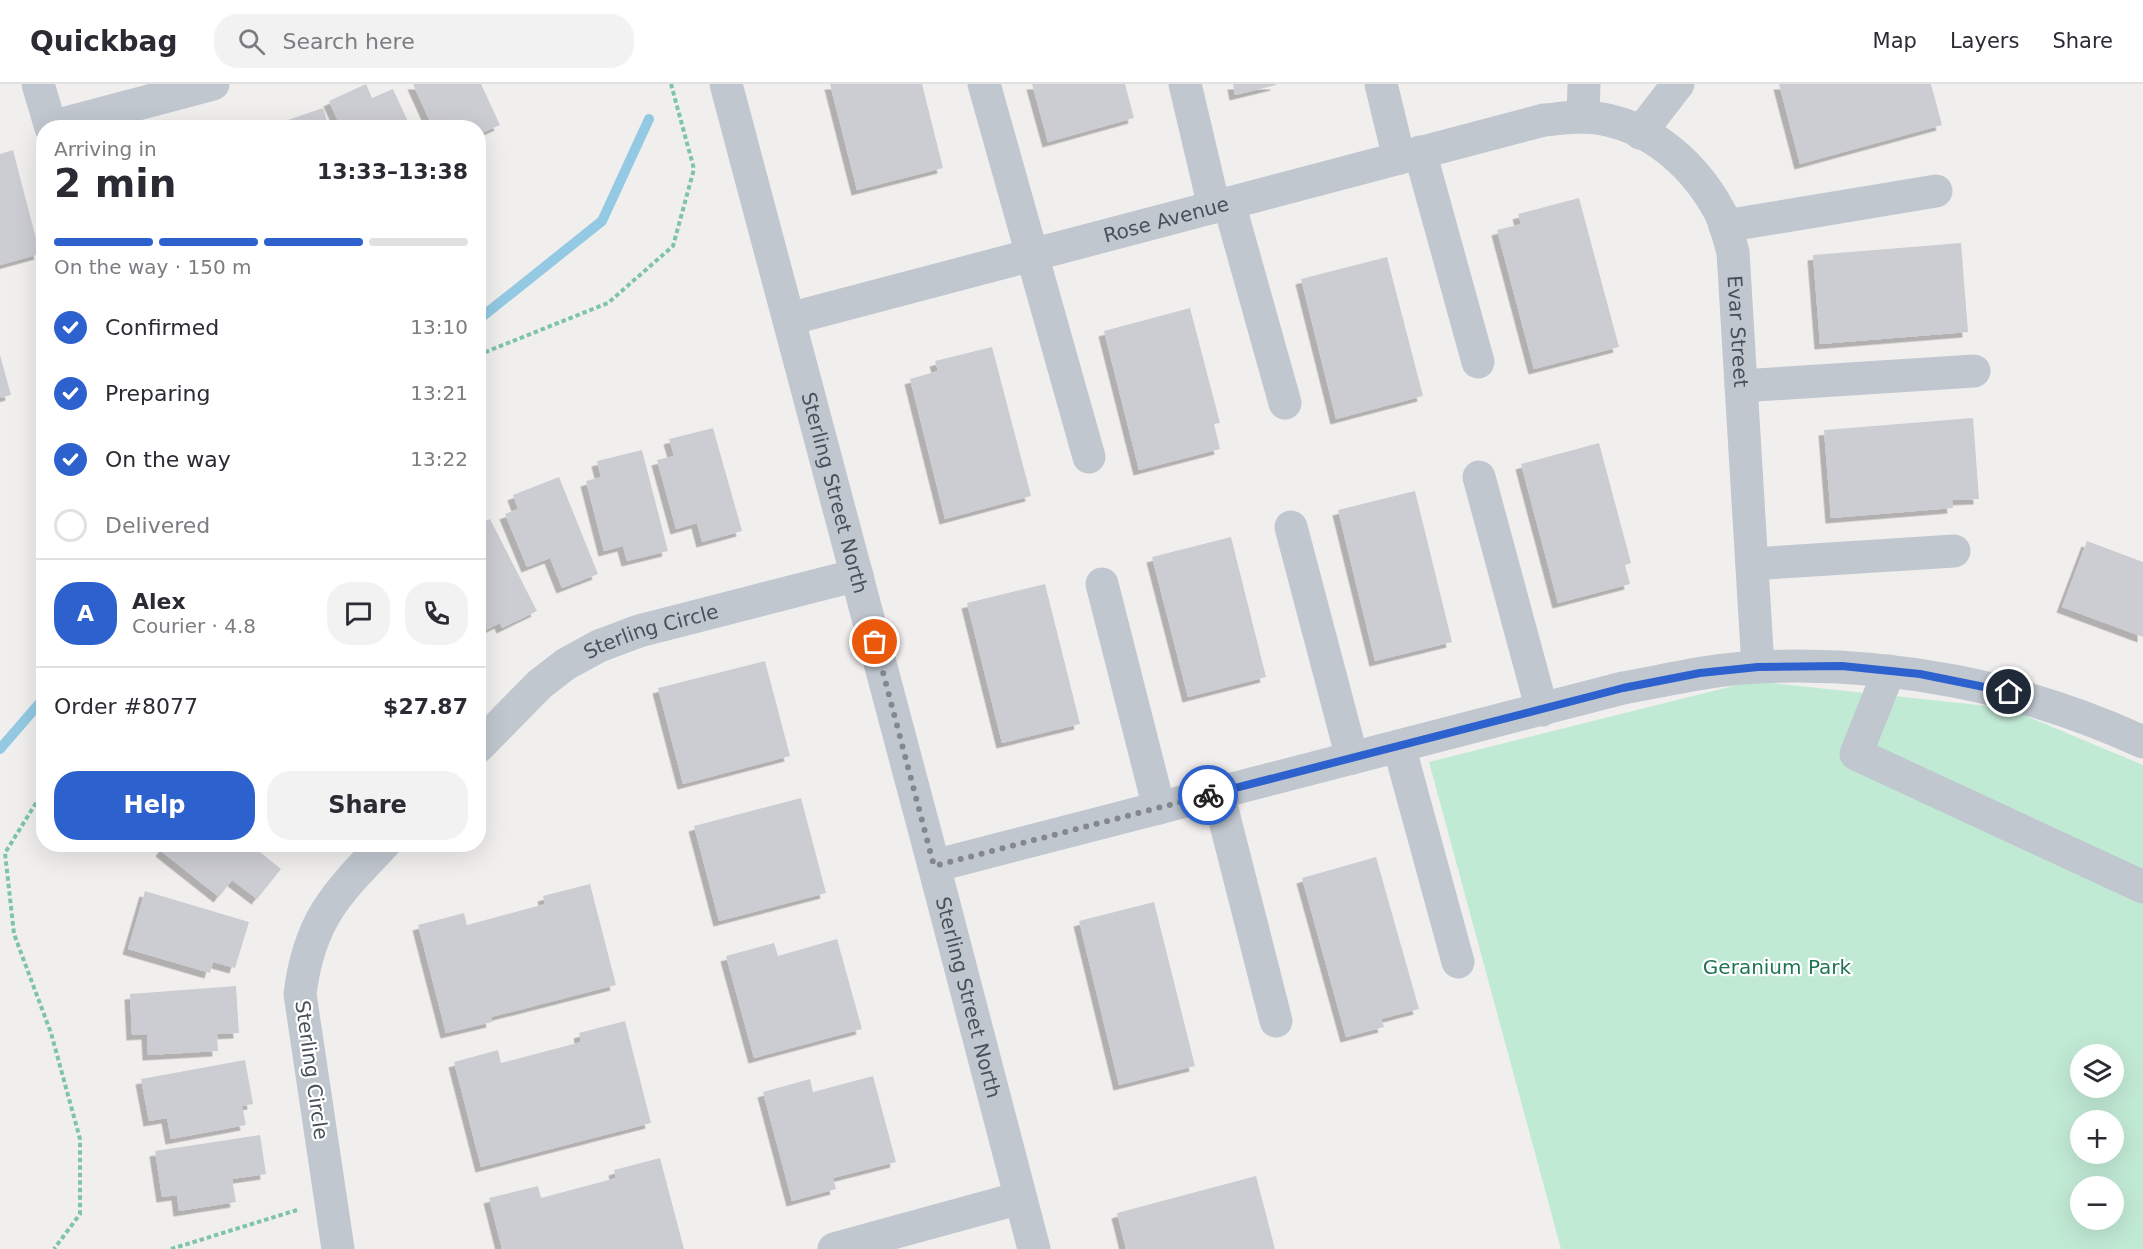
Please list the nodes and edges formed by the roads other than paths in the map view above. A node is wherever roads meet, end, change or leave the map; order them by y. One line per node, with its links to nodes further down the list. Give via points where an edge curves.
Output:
1 (38, 84): 10 (street)
2 (213, 84): 11 (street)
3 (726, 84): 19 (street, Sterling Street North)
4 (984, 84): 18 (street)
5 (1185, 84): 16 (street)
6 (1381, 84): 14 (street)
7 (1584, 84): 9 (street)
8 (1678, 84): 13 (street)
9 (1582, 117): 12 (street, Evar Street); 13 (street, Evar Street, via 1621,124)
10 (49, 120)
11 (77, 120)
12 (1544, 120): 14 (street, Rose Avenue)
13 (1640, 133): 17 (street, Evar Street, via 1675,153 1701,181)
14 (1410, 155): 16 (street, Rose Avenue); 20 (street)
15 (1936, 191): 17 (street)
16 (1222, 205): 18 (street, Rose Avenue); 23 (street)
17 (1725, 226): 22 (street, Evar Street, via 1733,252)
18 (1031, 255): 19 (street, Rose Avenue); 24 (street)
19 (789, 319): 29 (street, Sterling Street North)
20 (1478, 363)
21 (1974, 371): 22 (street)
22 (1741, 386): 28 (street, Evar Street)
23 (1285, 403)
24 (1089, 457)
25 (1479, 477): 33 (street)
26 (1291, 527): 37 (street)
27 (1954, 551): 28 (street)
28 (1752, 564): 31 (street, Evar Street)
29 (857, 575): 34 (street, Sterling Circle, via 639,631 599,646 540,684); 41 (street, Sterling Street North)
30 (1102, 584): 39 (street)
31 (1758, 667): 32 (street, via 1842,666); 33 (street, via 1623,688)
32 (1889, 671): 35 (street, via 2009,692); 42 (street, via 1856,754)
33 (1542, 710): 36 (street)
34 (486, 739)
35 (2143, 742)
36 (1399, 746): 37 (street); 43 (street)
37 (1352, 758): 38 (street)
38 (1218, 793): 39 (street); 44 (street)
39 (1159, 808): 41 (street)
40 (376, 852): 46 (street, Sterling Circle, via 327,909 304,963 300,994)
41 (934, 866): 45 (street, Sterling Street North)
42 (2143, 887)
43 (1458, 963)
44 (1276, 1021)
45 (1020, 1198): 47 (street); 48 (street, Sterling Street North)
46 (338, 1249)
47 (834, 1249)
48 (1034, 1249)

